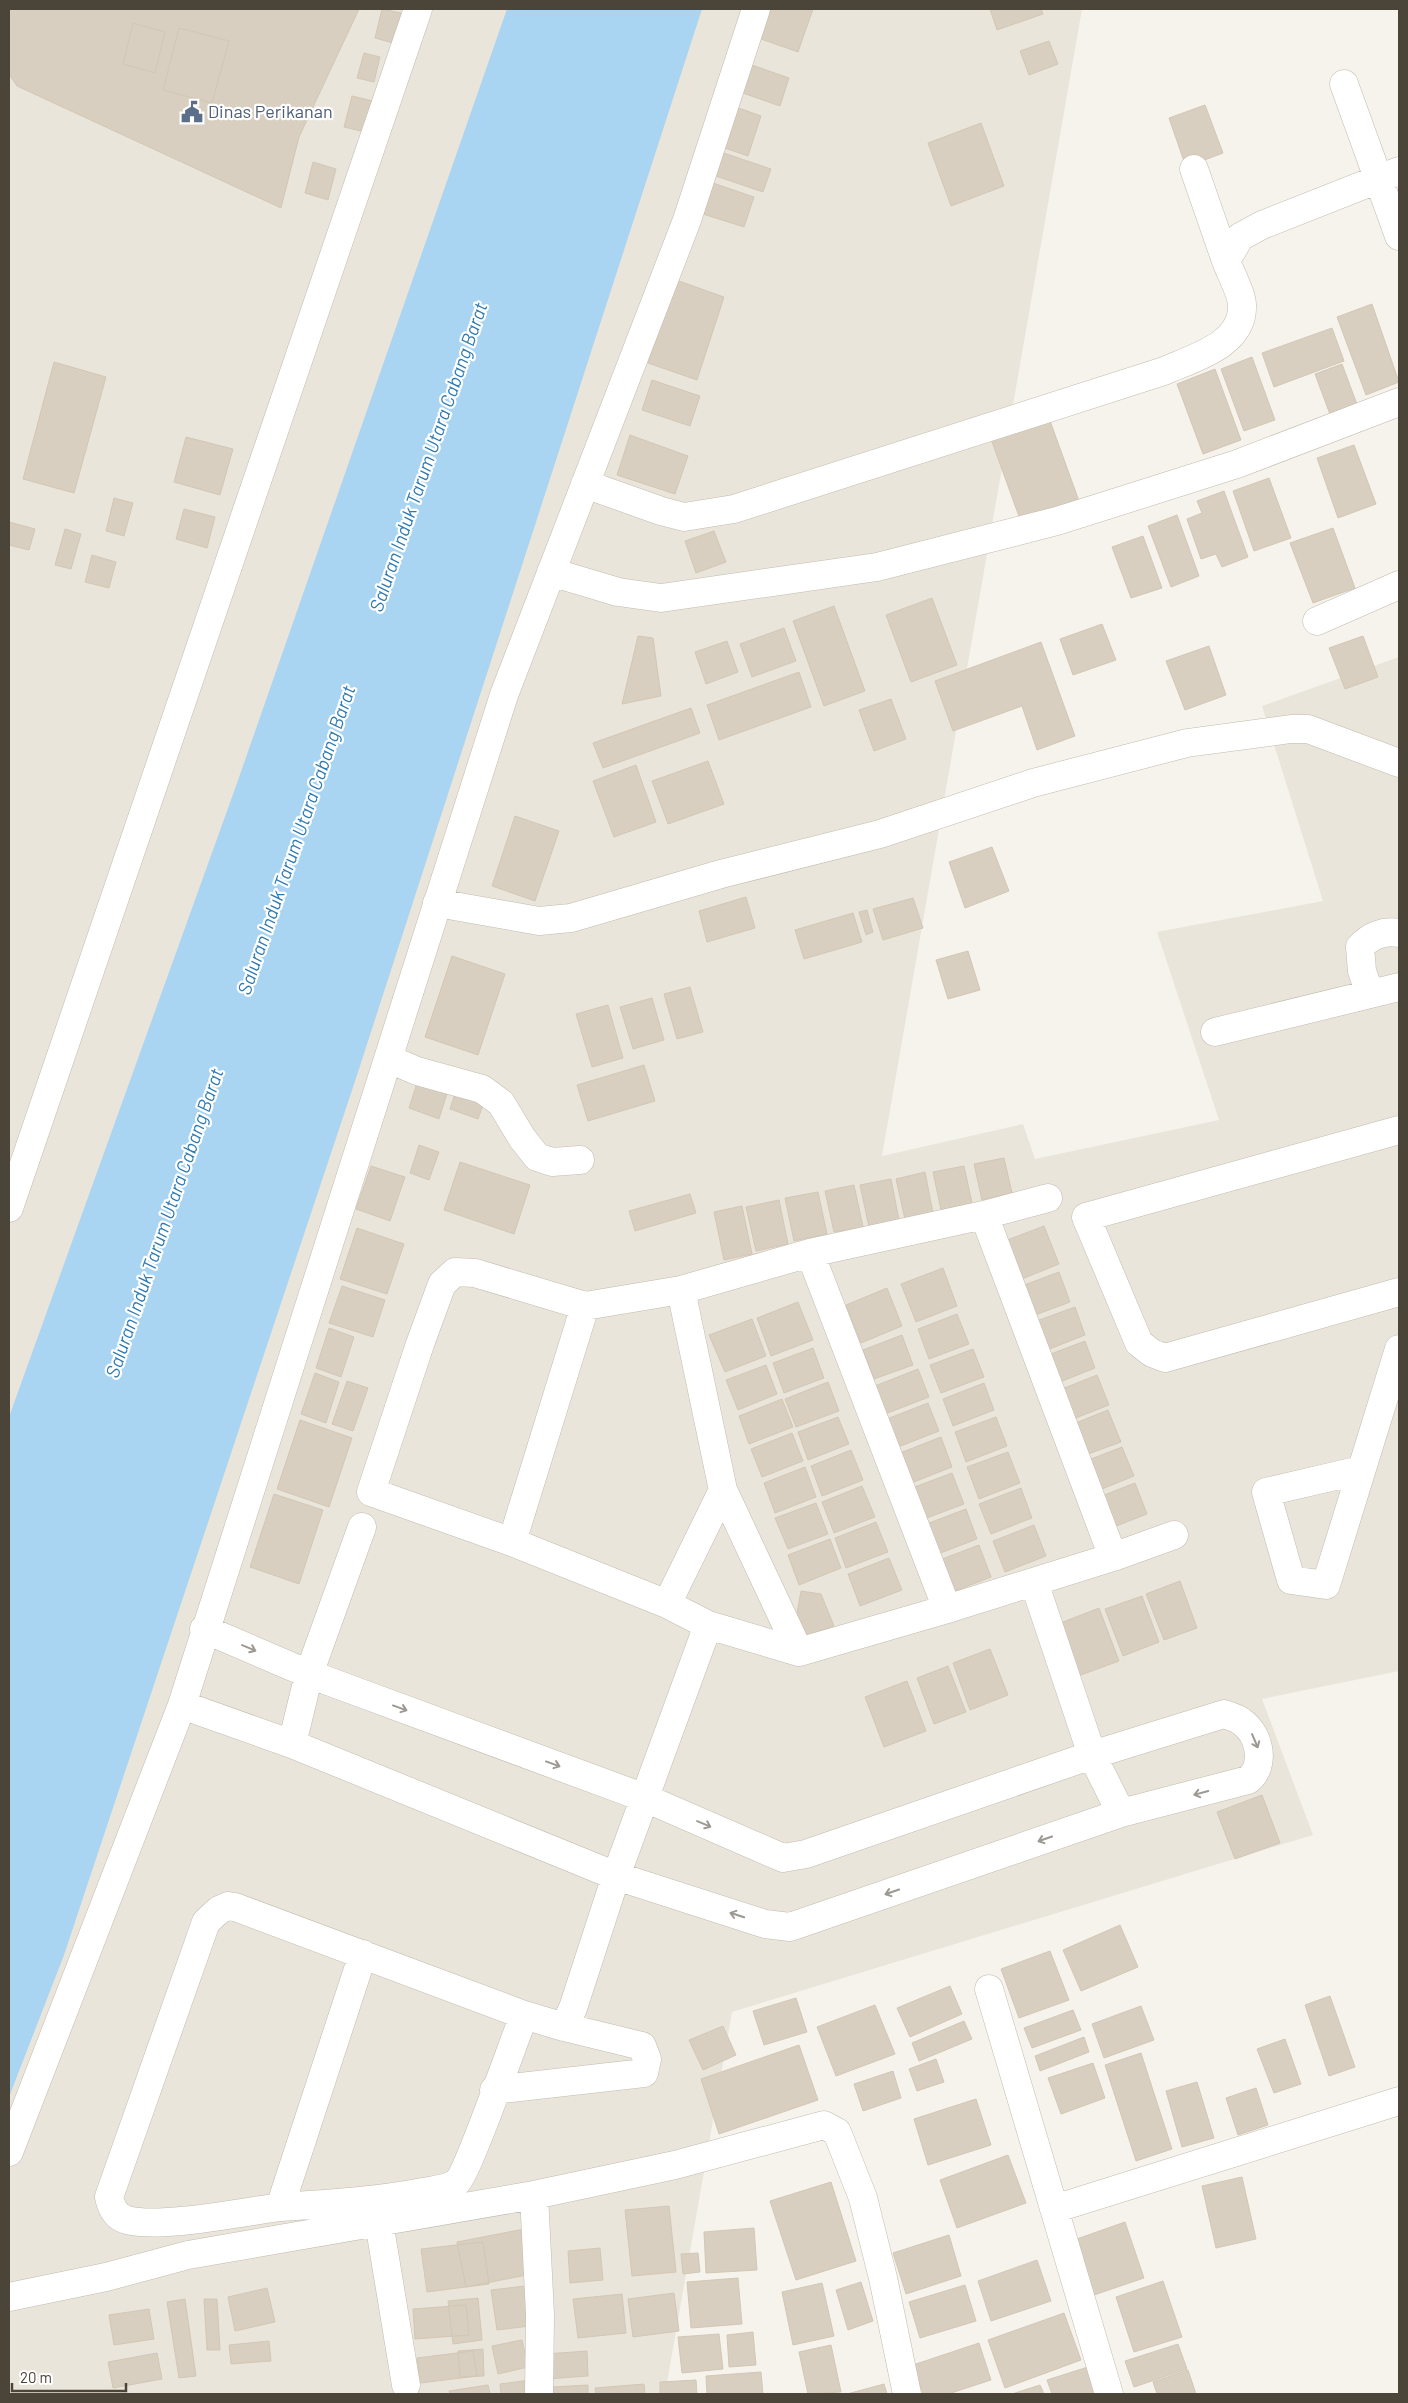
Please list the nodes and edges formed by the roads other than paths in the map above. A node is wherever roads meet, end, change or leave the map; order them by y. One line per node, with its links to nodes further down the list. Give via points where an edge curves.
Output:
1 (418, 9): 23 (street)
2 (756, 9): 9 (street, via 687,220)
3 (1344, 84): 5 (street)
4 (1194, 169): 7 (street)
5 (1389, 175): 6 (street); 7 (street, via 1262,225 1240,237)
6 (1399, 236)
7 (1226, 261): 9 (street, via 1242,305 1237,329 1218,347 1164,371 734,509 684,517 661,512)
8 (1398, 405): 10 (street, via 1237,464 1057,521 877,567 661,598 618,592)
9 (585, 484): 10 (street)
10 (551, 572): 14 (street, via 504,695)
11 (1399, 585): 12 (street)
12 (1317, 621)
13 (1399, 763): 14 (street, via 1308,728 1187,743 1034,783 880,834 721,874 571,918 539,921)
14 (437, 902): 19 (street)
15 (1399, 934): 17 (street, via 1383,933 1360,947 1362,971)
16 (1399, 987): 17 (street)
17 (1370, 994): 18 (street)
18 (1214, 1032)
19 (389, 1059): 21 (street, via 417,1071 482,1089 502,1103 522,1138 537,1156 552,1162); 40 (street)
20 (1399, 1130): 27 (street, via 1086,1217 1139,1343 1165,1358)
21 (580, 1160)
22 (1048, 1198): 24 (street)
23 (9, 1208)
24 (984, 1215): 25 (street); 35 (street)
25 (810, 1253): 26 (street); 38 (street)
26 (681, 1290): 28 (street); 31 (street)
27 (1399, 1292)
28 (586, 1306): 34 (street); 34 (street, via 475,1273 455,1272 442,1284 371,1492)
29 (1399, 1349): 30 (street, via 1326,1585 1291,1580 1266,1492)
30 (1352, 1472)
31 (723, 1490): 37 (street); 41 (street)
32 (362, 1527): 42 (street)
33 (1174, 1535): 35 (street)
34 (512, 1542): 37 (street)
35 (1113, 1557): 36 (street)
36 (1034, 1582): 38 (street); 45 (street)
37 (667, 1604): 39 (street)
38 (947, 1609): 41 (street)
39 (708, 1625): 41 (street); 46 (street)
40 (204, 1629): 42 (street, one-way to 42); 43 (street)
41 (799, 1652)
42 (309, 1674): 44 (street); 46 (street, one-way to 46)
43 (182, 1705): 44 (street); 55 (street)
44 (292, 1744): 48 (street)
45 (1092, 1755): 46 (street, one-way to 45, via 783,1858 806,1854); 47 (street); 47 (street, one-way to 47, via 1224,1714 1243,1722 1255,1737 1260,1753 1255,1775 1248,1780)
46 (645, 1798): 48 (street)
47 (1120, 1814): 48 (street, one-way to 48, via 790,1927 765,1924)
48 (616, 1876): 52 (street)
49 (364, 1954): 51 (street); 57 (street); 57 (street, via 235,1907 220,1910 206,1922 109,2197 111,2208 125,2220 148,2223)
50 (989, 1989): 58 (street)
51 (524, 2014): 52 (street); 53 (street)
52 (564, 2027): 53 (street, via 642,2046 647,2059 644,2073)
53 (494, 2090): 57 (street, via 465,2170 456,2183 385,2199)
54 (1399, 2101): 58 (street)
55 (9, 2152)
56 (534, 2195): 59 (street); 62 (street, via 540,2314); 63 (street, via 675,2165 824,2125 837,2132 863,2198)
57 (280, 2207)
58 (1054, 2209): 64 (street)
59 (379, 2222): 60 (street, via 188,2255 106,2277); 61 (street)
60 (9, 2297)
61 (406, 2385)
62 (539, 2394)
63 (907, 2394)
64 (1109, 2394)

